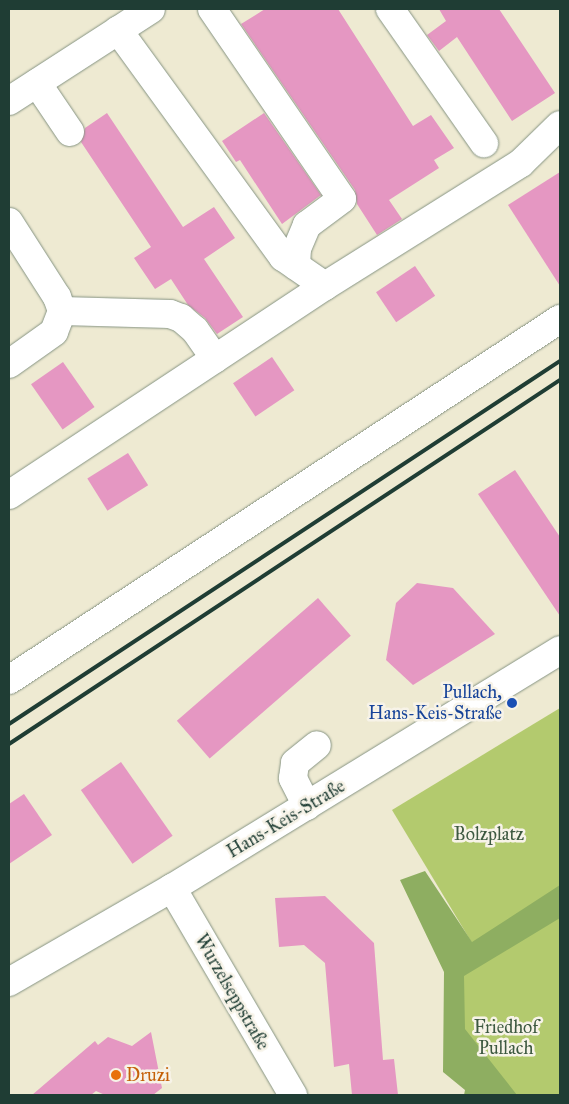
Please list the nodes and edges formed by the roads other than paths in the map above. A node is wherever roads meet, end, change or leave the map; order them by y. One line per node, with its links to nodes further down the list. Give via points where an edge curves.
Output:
1 (151, 9): 4 (street)
2 (212, 9): 11 (street, via 342,199 307,225 298,248)
3 (390, 9): 9 (street)
4 (118, 30): 5 (street); 11 (street, via 283,257)
5 (37, 83): 6 (street); 8 (street)
6 (9, 101)
7 (560, 125): 12 (street, via 521,163)
8 (70, 132)
9 (484, 143)
10 (9, 222): 13 (street)
11 (296, 266): 12 (street)
12 (325, 286): 15 (street)
13 (62, 310): 15 (street, via 170,314 181,318 195,330); 16 (street, via 54,332)
14 (560, 318): 19 (street)
15 (215, 359): 17 (street)
16 (9, 364)
17 (9, 495)
18 (560, 650): 21 (street, Hans-Keis-Straße)
19 (9, 680)
20 (317, 745): 21 (street, via 296,763 293,778)
21 (307, 806): 22 (street, Hans-Keis-Straße)
22 (172, 888): 23 (street, Hans-Keis-Straße); 24 (street, Wurzelseppstraße)
23 (9, 982)
24 (293, 1095)

